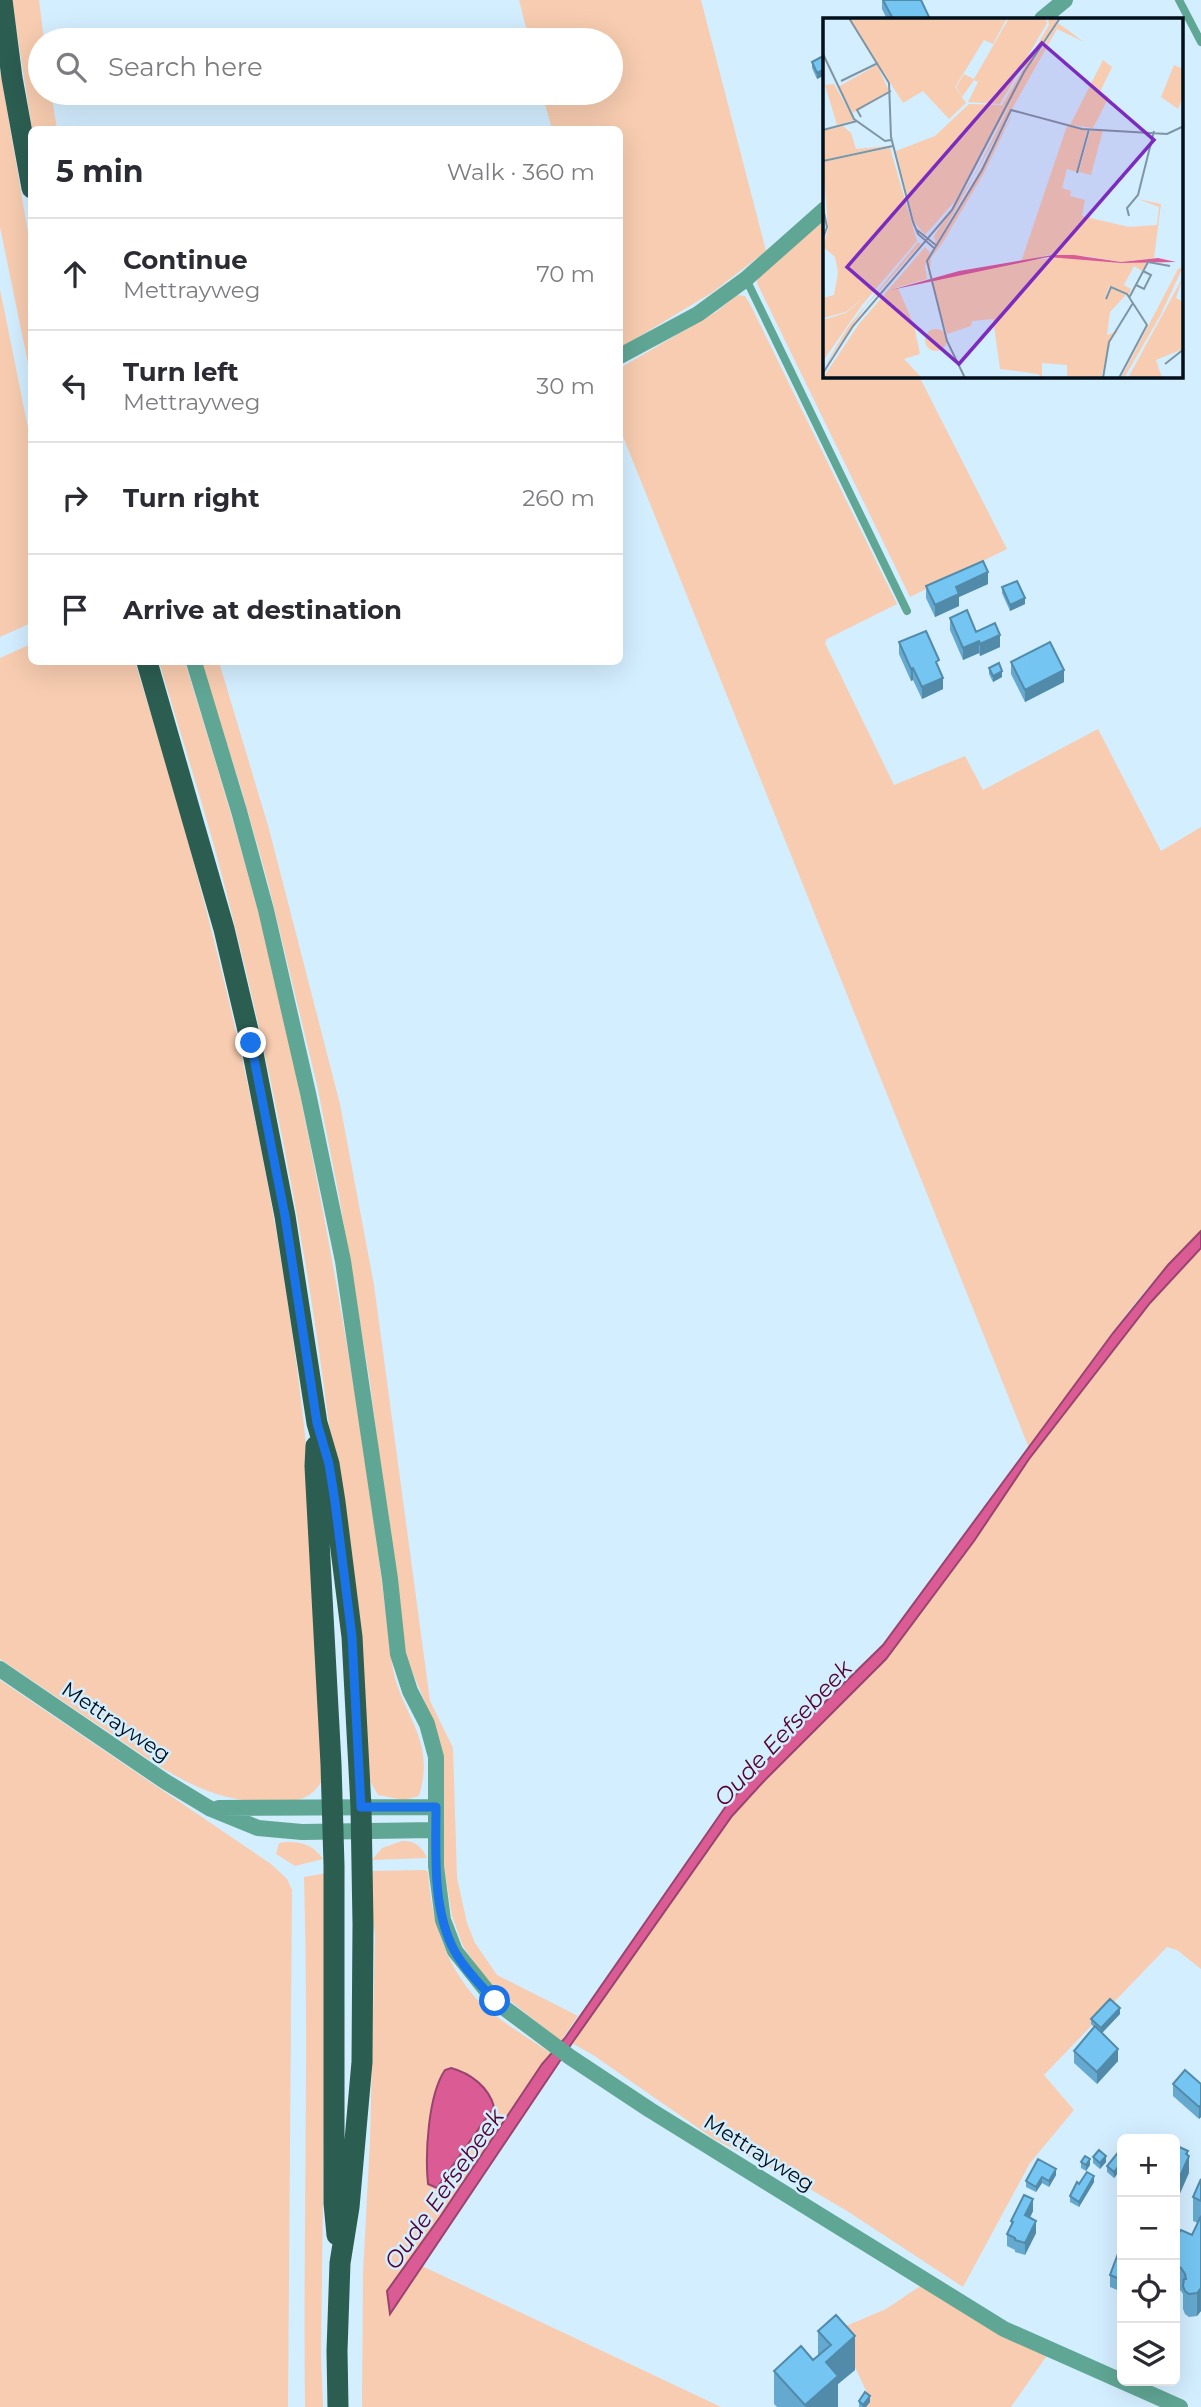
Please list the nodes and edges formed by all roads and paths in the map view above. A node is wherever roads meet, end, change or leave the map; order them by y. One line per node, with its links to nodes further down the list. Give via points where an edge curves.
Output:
1 (2, 0): 6 (main road)
2 (1065, 0): 4 (street)
3 (1179, 0): 5 (lane)
4 (1043, 18)
5 (1201, 41)
6 (28, 166)
7 (823, 211): 8 (street)
8 (746, 279): 9 (street, via 698,314); 10 (lane)
9 (623, 354)
10 (907, 611)
11 (148, 665): 13 (main road, via 221,916 251,1043 285,1216)
12 (195, 665): 16 (street, Mettrayweg, via 266,910 308,1093 343,1261 398,1654 436,1757)
13 (317, 1423): 15 (main road, via 329,1464 352,1637); 18 (main road, via 315,1466)
14 (0, 1669): 17 (street, Mettrayweg)
15 (361, 1807): 16 (street); 18 (street); 20 (main road)
16 (436, 1807): 19 (street, Mettrayweg)
17 (209, 1808): 18 (street); 21 (street, Mettrayweg, via 278,1832)
18 (333, 1808): 21 (main road)
19 (436, 1829): 20 (street, Mettrayweg); 23 (street, Mettrayweg, via 443,1920 454,1951 495,2001 650,2110 1004,2329)
20 (361, 1831): 21 (street, Mettrayweg); 22 (main road, via 362,2062)
21 (333, 1832): 22 (main road, via 334,2203)
22 (340, 2263): 25 (main road)
23 (1117, 2378)
24 (1135, 2386): 26 (street, Mettrayweg)
25 (338, 2407)
26 (1180, 2407)

